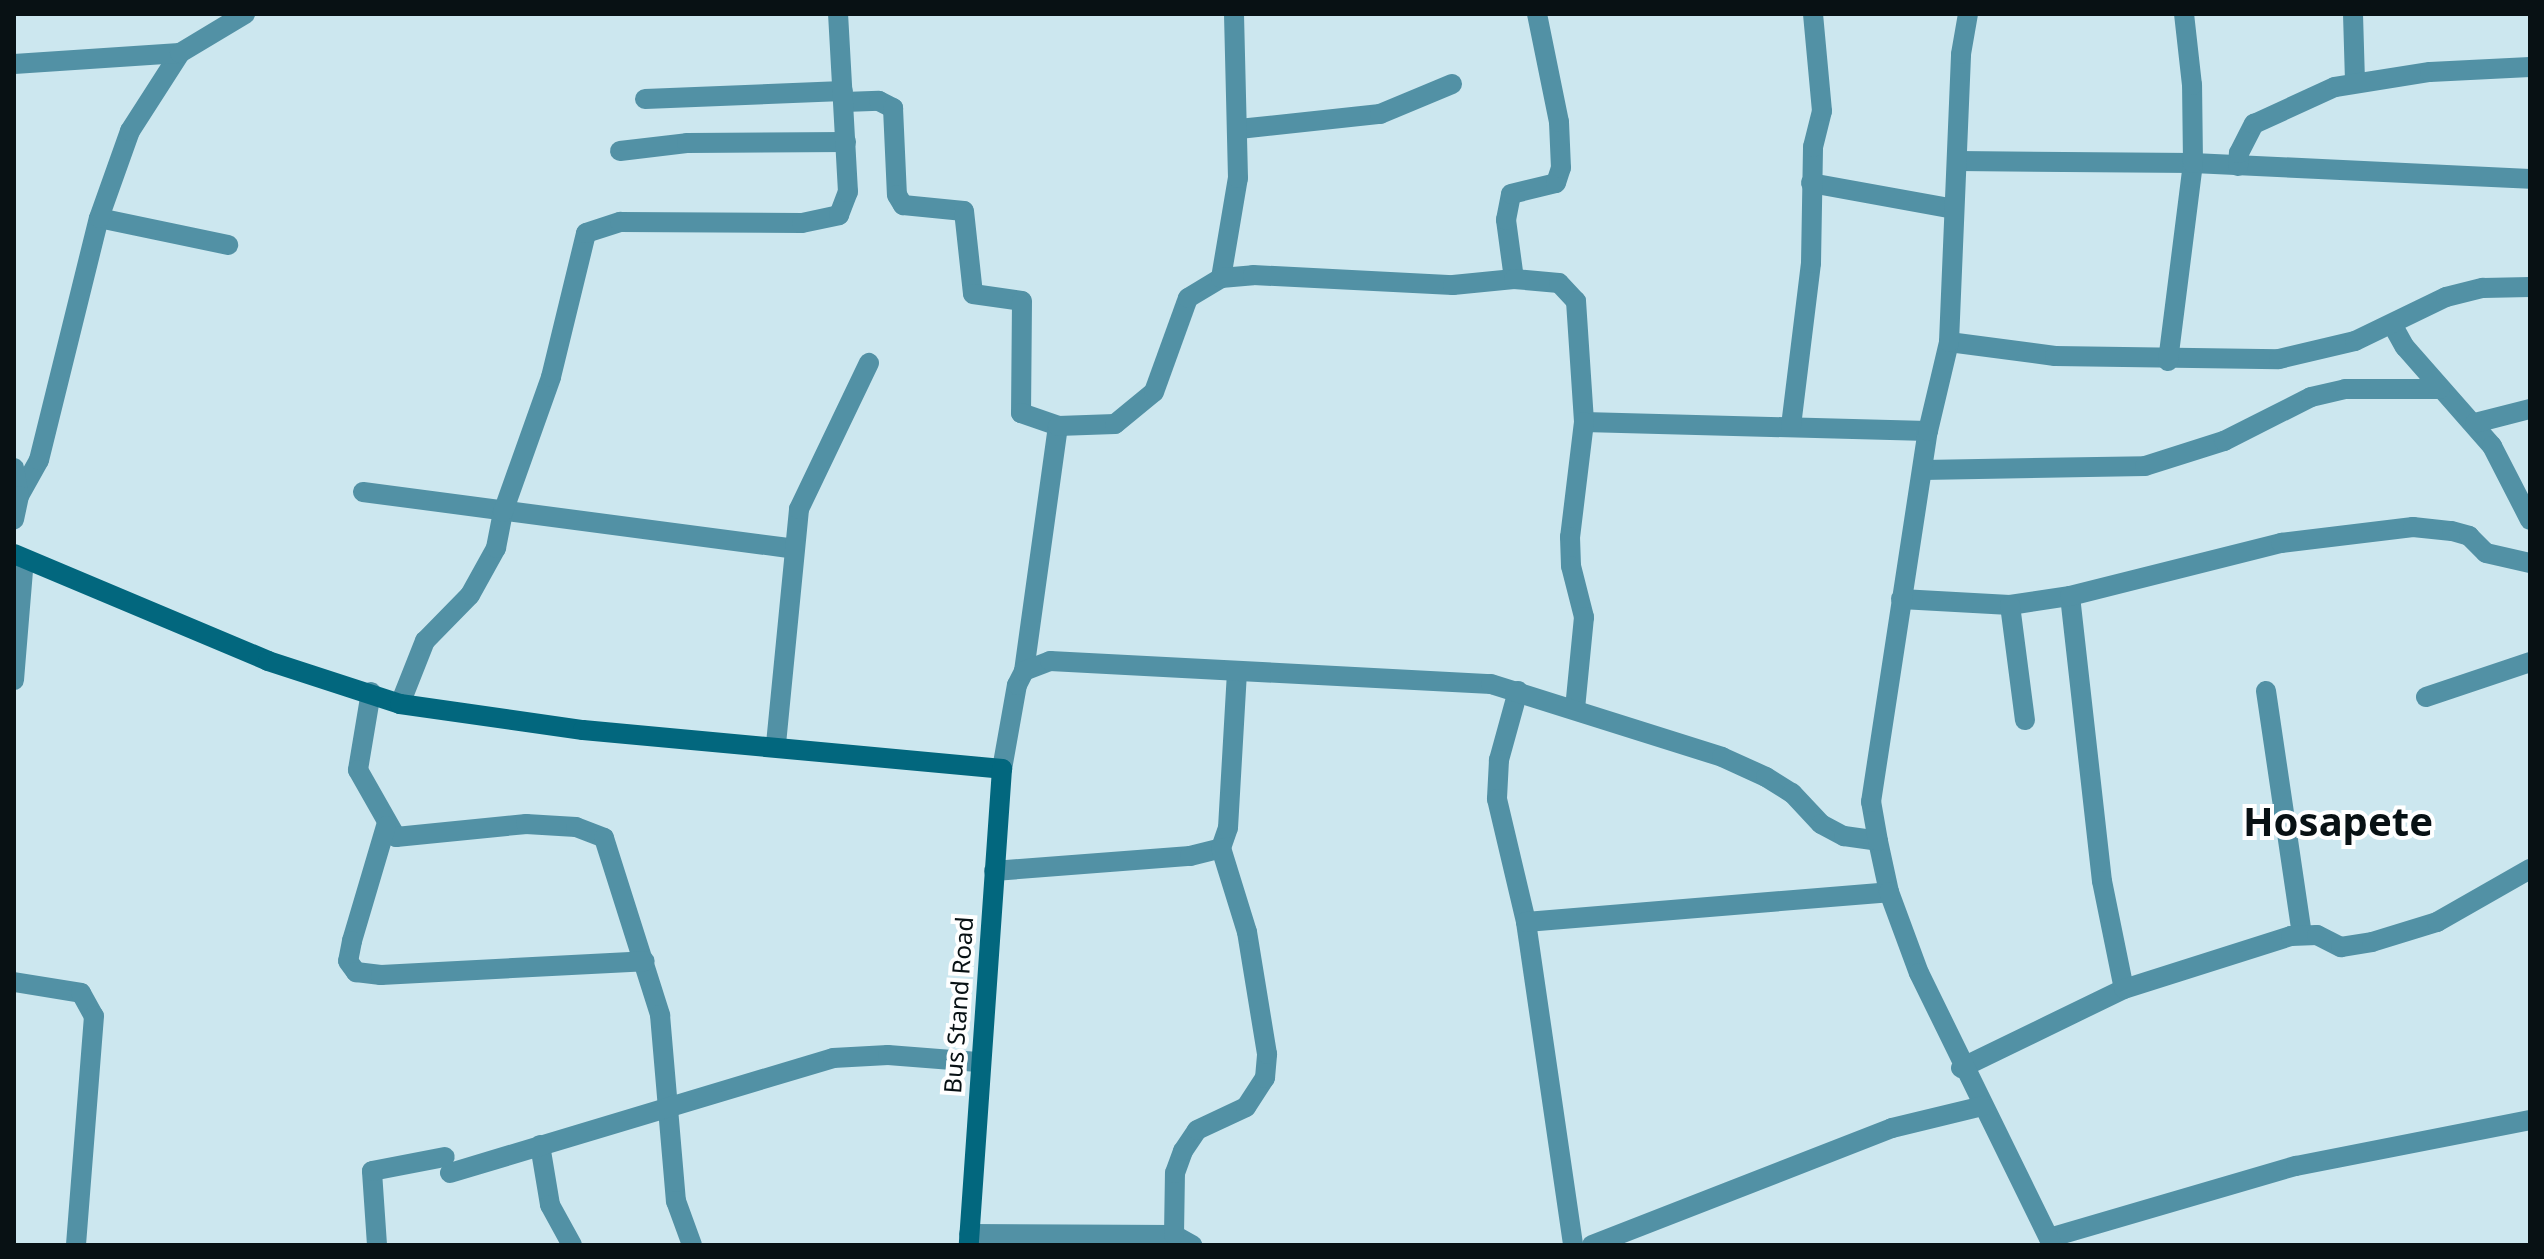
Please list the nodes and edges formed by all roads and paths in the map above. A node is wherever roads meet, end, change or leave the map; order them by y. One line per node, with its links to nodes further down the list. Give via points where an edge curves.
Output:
1 (245, 14): 9 (street)
2 (838, 14): 14 (street)
3 (1234, 14): 16 (street)
4 (1537, 14): 28 (street, via 1559,122 1561,168 1556,183 1511,194 1506,220)
5 (1813, 14): 23 (street, via 1822,111)
6 (1968, 14): 19 (street, via 1961,54)
7 (2184, 14): 20 (street)
8 (2353, 14): 12 (street)
9 (180, 53): 10 (street); 25 (street, via 130,131)
10 (14, 64)
11 (2530, 67): 12 (street)
12 (2355, 82): 21 (street, via 2254,124)
13 (1452, 84): 16 (street, via 1380,114)
14 (844, 96): 15 (street); 17 (street); 38 (street, via 893,108 897,195 903,205 964,211 973,294 1022,301 1021,413)
15 (645, 99)
16 (1239, 129): 27 (street, via 1238,178)
17 (846, 142): 18 (street, via 687,143); 45 (street, via 848,192 839,215 802,223 620,222 586,233 551,377)
18 (620, 151)
19 (1958, 161): 20 (street); 24 (street)
20 (2193, 163): 21 (street); 32 (street)
21 (2238, 166): 22 (street)
22 (2530, 179)
23 (1811, 183): 24 (street); 39 (street, via 1811,263)
24 (1954, 209): 31 (street)
25 (99, 218): 26 (street); 44 (street, via 39,460)
26 (228, 245)
27 (1221, 278): 28 (street, via 1298,275 1453,285); 38 (street, via 1188,298 1154,392 1115,424)
28 (1514, 279): 36 (street, via 1559,283 1576,301)
29 (2530, 287): 30 (street, via 2483,288 2446,297)
30 (2392, 324): 32 (street, via 2320,353); 34 (street)
31 (1949, 342): 32 (street, via 2055,356); 40 (street)
32 (2168, 361)
33 (869, 363): 48 (street, via 799,509)
34 (2440, 389): 37 (street); 42 (street, via 2345,389 2311,397 2224,441 2145,466)
35 (2530, 409): 37 (street)
36 (1584, 422): 39 (street); 63 (street, via 1570,537 1571,566 1584,617)
37 (2475, 423): 47 (street)
38 (1058, 426): 55 (street)
39 (1791, 426): 40 (street)
40 (1928, 431): 42 (street)
41 (14, 468): 44 (street)
42 (1923, 470): 52 (street)
43 (363, 492): 45 (street)
44 (19, 496): 46 (street)
45 (503, 512): 48 (street); 62 (street, via 496,548 482,577 425,641)
46 (14, 519)
47 (2530, 520)
48 (794, 549): 65 (street)
49 (19, 557): 57 (street); 60 (main road, via 268,661)
50 (2530, 563): 51 (street, via 2486,553 2469,536 2413,527 2281,543)
51 (2070, 596): 53 (street); 77 (street, via 2102,881)
52 (1901, 599): 53 (street); 68 (street, via 1871,802)
53 (2010, 605): 64 (street)
54 (2530, 662): 61 (street)
55 (1024, 671): 56 (street, via 1050,661); 66 (street)
56 (1237, 673): 58 (street, via 1458,680); 69 (street, via 1228,828)
57 (14, 680)
58 (1518, 691): 63 (street); 73 (street, via 1499,760 1497,799)
59 (2266, 691): 74 (street)
60 (371, 692): 62 (main road); 67 (street, via 358,770 380,804)
61 (2426, 697)
62 (400, 704): 65 (main road, via 598,731)
63 (1575, 709): 68 (street, via 1722,757 1792,793 1821,824 1844,836)
64 (2025, 720)
65 (776, 744): 66 (main road, via 881,760)
66 (1002, 769): 71 (main road, Bus Stand Road)
67 (386, 826): 75 (street, via 402,838 526,824 596,831 604,838); 75 (street, via 352,941 348,961 356,972)
68 (1878, 841): 72 (street)
69 (1221, 848): 71 (street, via 1190,856); 85 (street, via 1247,932 1267,1054 1265,1078 1246,1107 1197,1130 1183,1151 1175,1173)
70 (2530, 869): 74 (street, via 2437,922 2372,942 2341,947)
71 (994, 871): 78 (main road, Bus Stand Road)
72 (1889, 892): 73 (street); 79 (street)
73 (1526, 922): 91 (street)
74 (2302, 934): 77 (street)
75 (645, 961): 81 (street, via 660,1015)
76 (14, 982): 88 (street, via 81,993 94,1016)
77 (2124, 989): 79 (street)
78 (978, 1062): 81 (street, via 888,1055 833,1058); 84 (main road, Bus Stand Road)
79 (1961, 1068): 80 (street)
80 (1983, 1106): 86 (street); 92 (street, via 1892,1128)
81 (667, 1108): 83 (street); 87 (street)
82 (2530, 1120): 86 (street, via 2296,1166)
83 (540, 1145): 89 (street, via 448,1165 372,1171); 90 (street, via 553,1215)
84 (969, 1240): 85 (street)
85 (1183, 1240)
86 (2051, 1241)
87 (685, 1244)
88 (76, 1245)
89 (377, 1245)
90 (572, 1245)
91 (1573, 1245)
92 (1592, 1245)

